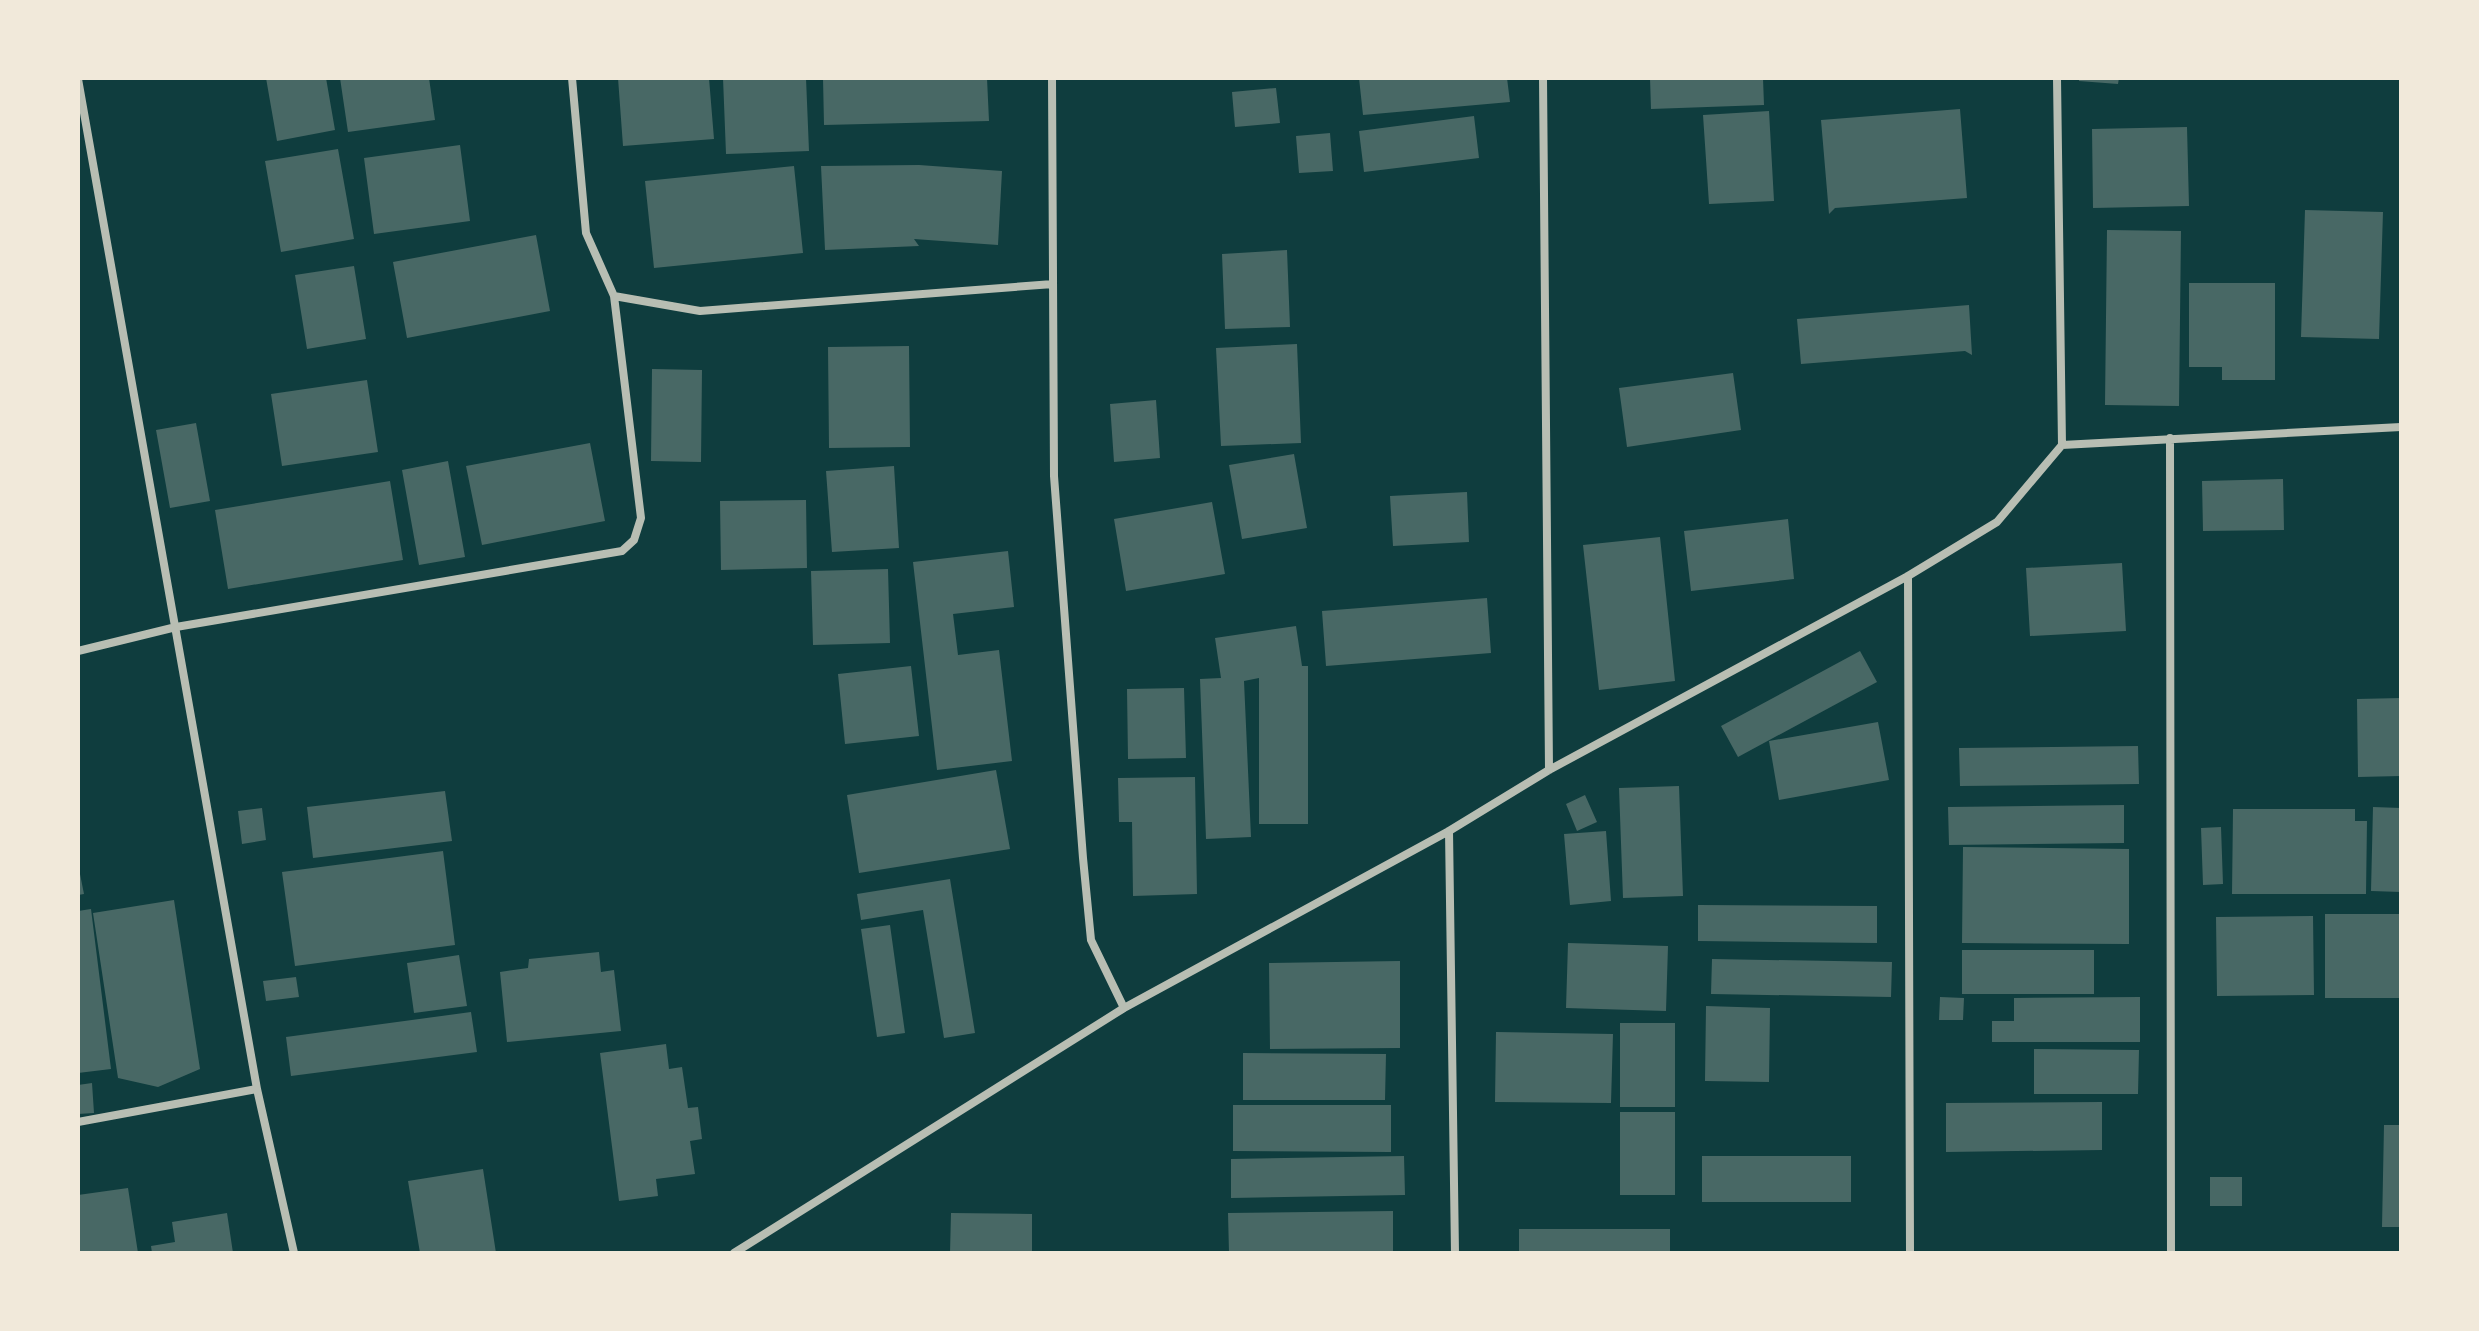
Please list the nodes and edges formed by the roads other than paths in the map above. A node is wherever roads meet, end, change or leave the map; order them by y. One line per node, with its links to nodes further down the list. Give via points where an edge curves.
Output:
1 (572, 78): 7 (street, via 586,233)
2 (1052, 78): 6 (street)
3 (1543, 78): 14 (street)
4 (2057, 78): 10 (street)
5 (78, 79): 12 (street)
6 (1053, 284): 7 (street, via 700,311); 16 (street, via 1054,476 1091,940)
7 (614, 296): 12 (street, via 641,518 634,540 622,551)
8 (2401, 427): 9 (street)
9 (2170, 438): 10 (street); 23 (street)
10 (2062, 445): 11 (street, via 1997,522)
11 (1908, 576): 14 (street); 22 (street)
12 (176, 627): 13 (street); 17 (street)
13 (78, 651)
14 (1549, 770): 15 (street)
15 (1449, 831): 16 (street); 21 (street)
16 (1124, 1008): 20 (street)
17 (257, 1089): 18 (street); 19 (street)
18 (78, 1122)
19 (294, 1253)
20 (734, 1253)
21 (1455, 1253)
22 (1910, 1253)
23 (2171, 1253)

